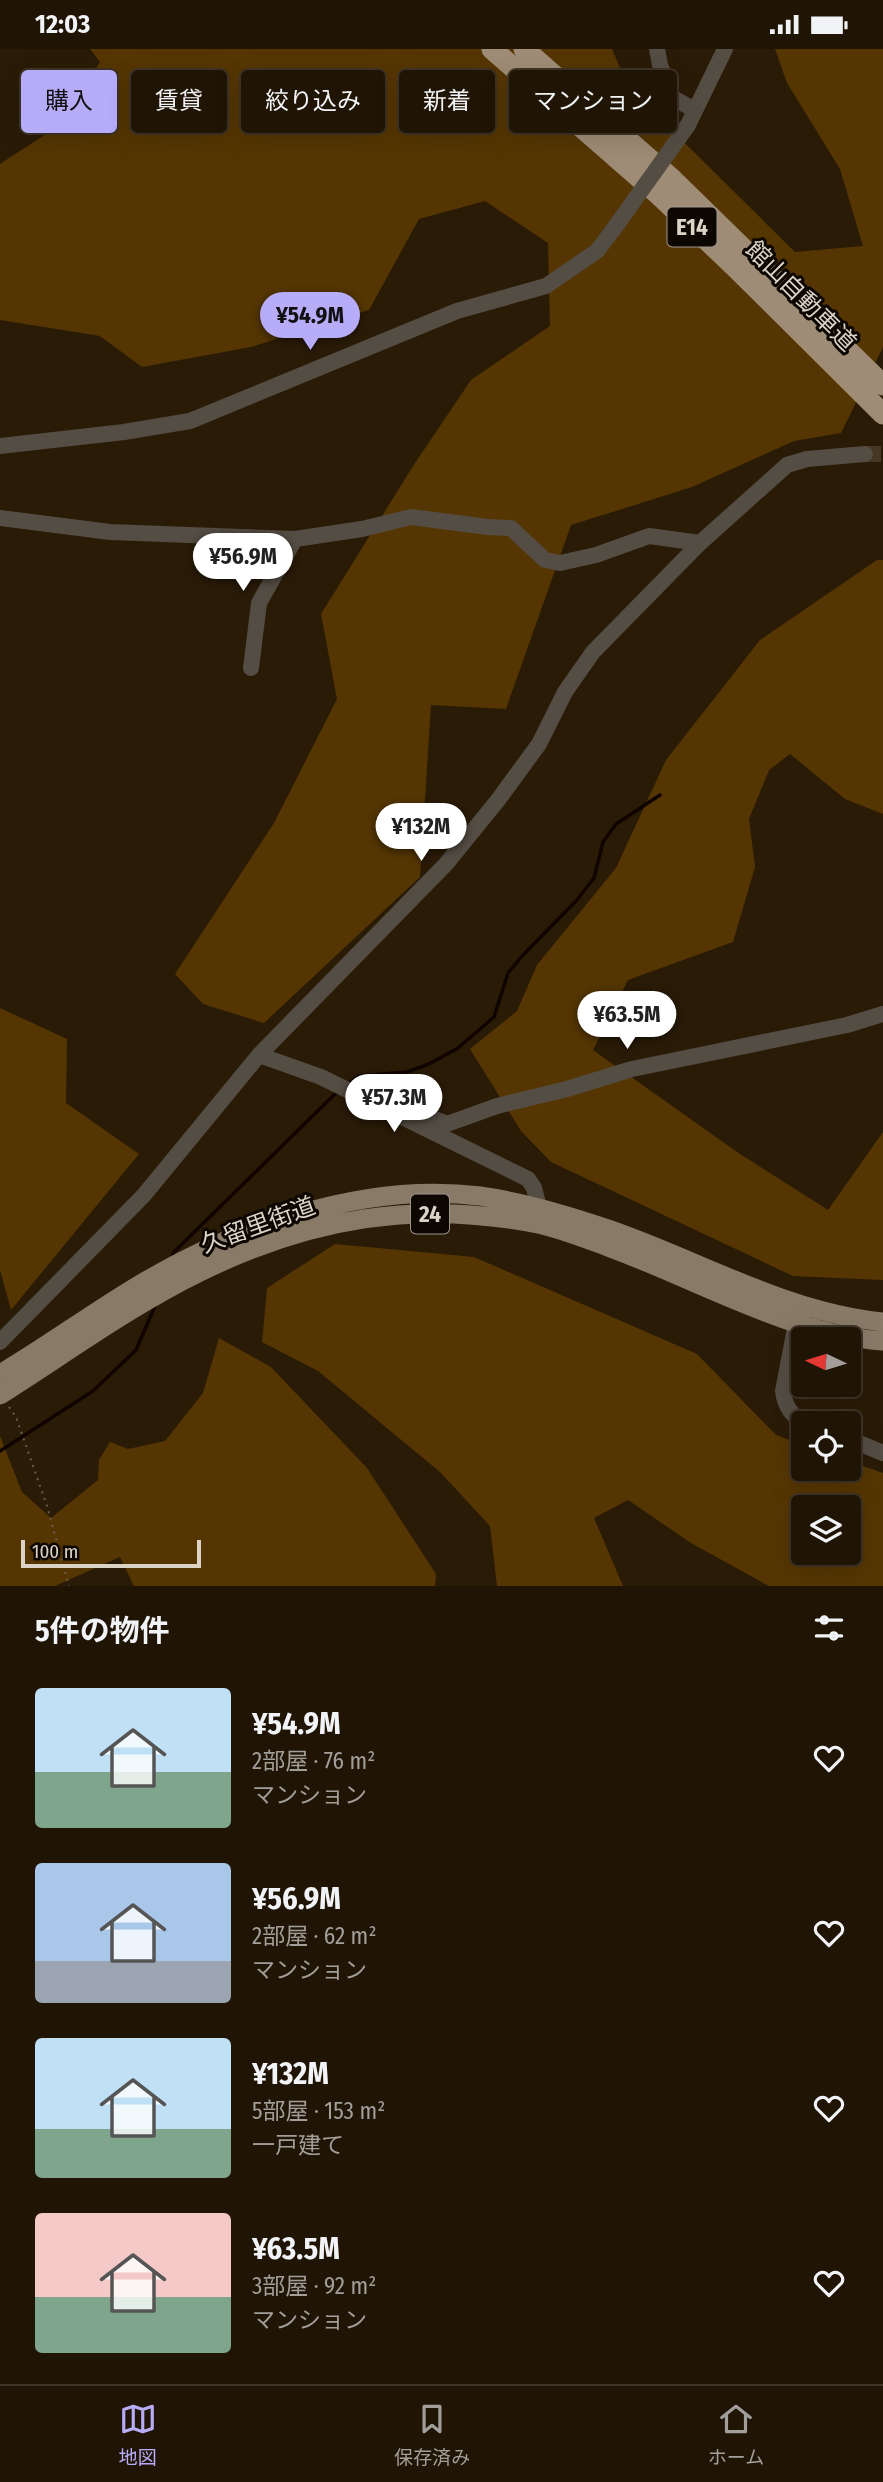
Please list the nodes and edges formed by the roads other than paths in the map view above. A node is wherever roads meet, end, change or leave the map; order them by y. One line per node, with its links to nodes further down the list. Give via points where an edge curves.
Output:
1 (492, 49): 7 (highway, 館山自動車道 / E14, via 724,256)
2 (524, 49): 6 (highway, 館山自動車道 / E14, via 672,179)
3 (657, 49): 5 (street, via 673,98)
4 (725, 49): 5 (street)
5 (695, 110): 8 (street, bridge, via 597,251 546,286 457,311 190,421)
6 (883, 385)
7 (883, 414)
8 (0, 446)
9 (865, 454): 12 (street, via 788,465)
10 (0, 518): 11 (street, via 110,533)
11 (295, 539): 12 (street, via 411,517 511,528 545,560 559,563 649,536); 13 (street, via 259,603)
12 (700, 543): 15 (street, via 593,652 565,692 539,744 446,864)
13 (251, 668)
14 (883, 1014): 16 (street, via 632,1069 447,1124 405,1107)
15 (259, 1055): 16 (street, via 321,1077); 21 (street, via 144,1195)
16 (397, 1114): 17 (street, via 528,1179)
17 (539, 1207): 18 (main road, 久留里街道 / 24, via 609,1229 776,1297); 22 (main road, 久留里街道 / 24, via 479,1196 391,1196 290,1216 247,1230 130,1290)
18 (883, 1322)
19 (796, 1323): 20 (main road, 久留里街道 / 24); 23 (main road, 久留里街道 / 24, via 610,1247 539,1224 437,1213 394,1215 344,1220 296,1233 209,1268 135,1309); 24 (street, via 783,1391)
20 (883, 1341)
21 (0, 1342)
22 (0, 1374)
23 (1, 1395)
24 (791, 1413)
25 (861, 1444): 26 (street)
26 (883, 1453)

